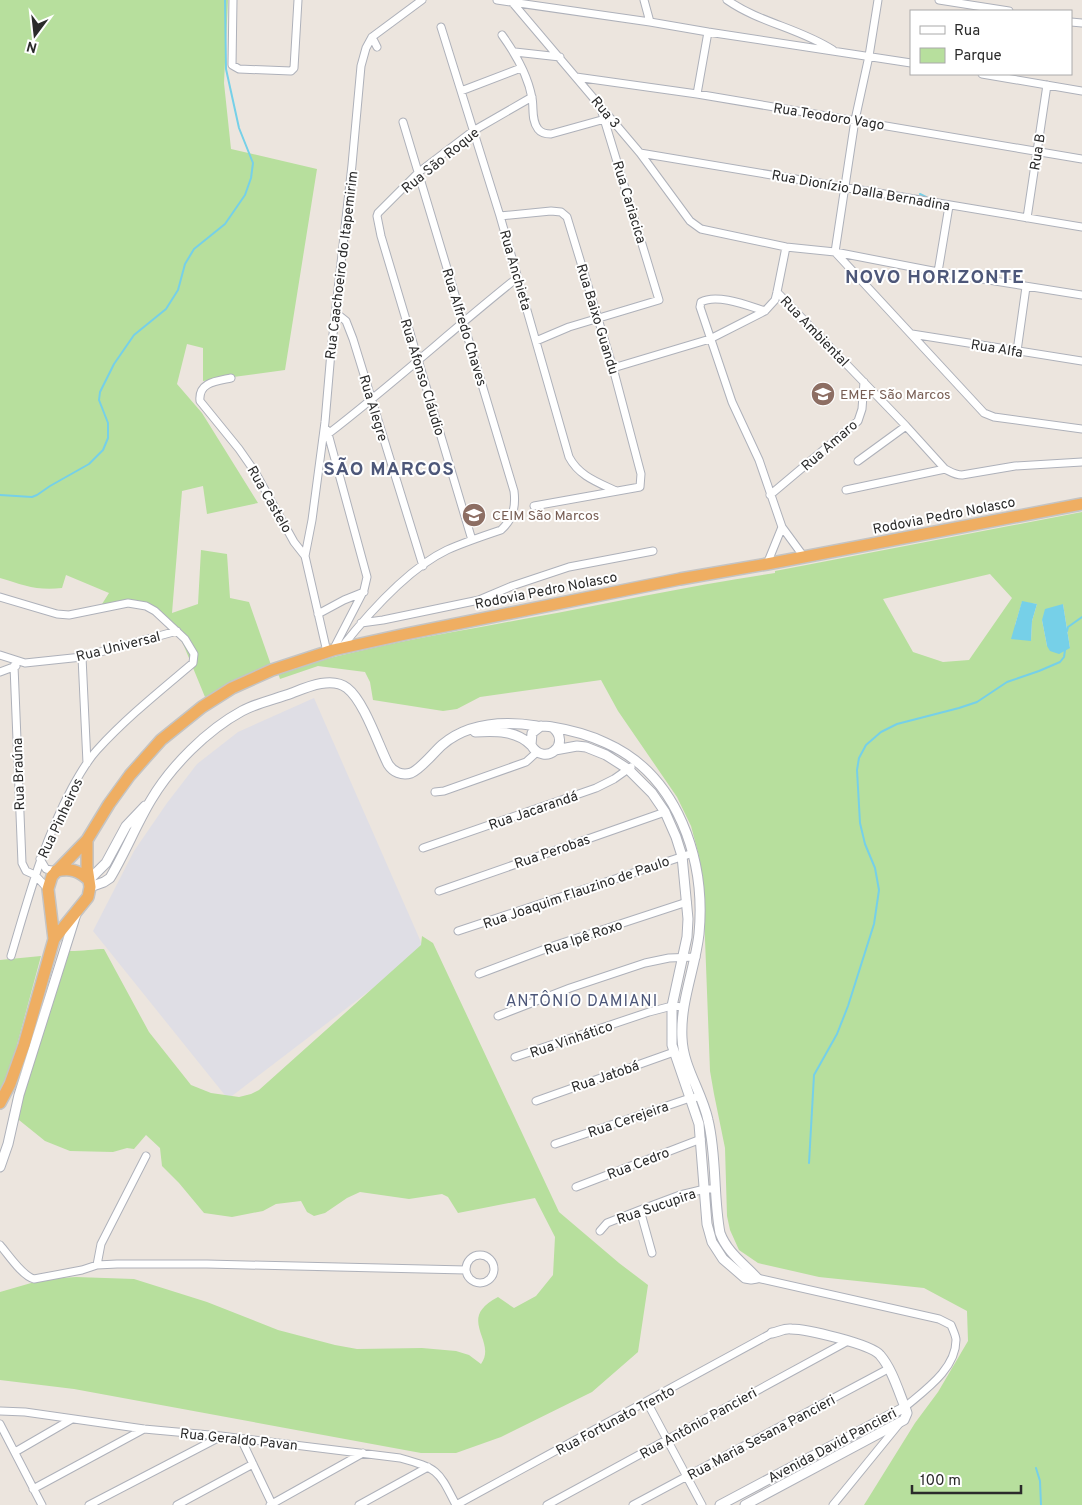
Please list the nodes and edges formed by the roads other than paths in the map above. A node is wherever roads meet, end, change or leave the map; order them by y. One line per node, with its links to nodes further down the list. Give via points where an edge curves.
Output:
1 (233, 0): 2 (street, via 231,59 234,67 291,71 294,68)
2 (298, 0)
3 (422, 0): 17 (street)
4 (497, 0): 9 (street)
5 (644, 0): 13 (street)
6 (727, 0): 19 (street, via 753,15 812,37)
7 (878, 0): 21 (street)
8 (939, 0): 11 (street)
9 (512, 2): 10 (street); 22 (street, Rua 3)
10 (550, 4): 13 (street)
11 (964, 5): 12 (street)
12 (1002, 10)
13 (650, 22): 15 (street)
14 (441, 27): 29 (street, Rua Anchieta)
15 (708, 32): 19 (street); 30 (street)
16 (502, 35): 20 (street)
17 (372, 37): 18 (street); 55 (street, Rua Caachoeiro do Itapemirim, via 361,66)
18 (377, 47)
19 (834, 51): 21 (street)
20 (515, 52): 22 (street); 24 (street)
21 (869, 56): 23 (street); 34 (street)
22 (560, 57): 26 (street, Rua 3)
23 (910, 62)
24 (521, 68): 29 (street); 31 (street)
25 (988, 75): 27 (street)
26 (576, 76): 30 (street, Rua Teodoro Vago); 32 (street, Rua 3)
27 (1047, 85): 28 (street); 37 (street, Rua B)
28 (1082, 90)
29 (461, 91): 36 (street, Rua Anchieta)
30 (698, 94): 34 (street, Rua Teodoro Vago)
31 (532, 98): 33 (street, via 538,129 546,134); 36 (street, Rua São Roque)
32 (600, 104): 33 (street, Rua Cariacica); 38 (street, Rua 3)
33 (605, 118): 56 (street, Rua Cariacica, via 659,300)
34 (855, 120): 37 (street, Rua Teodoro Vago); 41 (street)
35 (403, 122): 40 (street, Rua Alfredo Chaves)
36 (473, 131): 40 (street, Rua São Roque); 44 (street, Rua Anchieta)
37 (1037, 151): 39 (street, Rua Teodoro Vago); 45 (street, Rua B)
38 (640, 153): 41 (street, Rua Dionízio Dalla Bernadina); 47 (street, Rua 3, via 695,225 710,232)
39 (1082, 159)
40 (419, 172): 43 (street, Rua São Roque); 57 (street, Rua Alfredo Chaves)
41 (845, 186): 42 (street, Rua Dionízio Dalla Bernadina); 48 (street)
42 (949, 206): 45 (street, Rua Dionízio Dalla Bernadina); 49 (street)
43 (378, 213): 62 (street, Rua Afonso Cláudio, via 377,221)
44 (500, 216): 50 (street, Rua Anchieta); 56 (street, Rua Baixo Guandu, via 551,211 567,217)
45 (1026, 218): 46 (street, Rua Dionízio Dalla Bernadina)
46 (1082, 227)
47 (786, 247): 48 (street); 52 (street)
48 (835, 252): 49 (street); 58 (street)
49 (938, 272): 51 (street)
50 (517, 278): 57 (street); 60 (street, Rua Anchieta)
51 (1026, 287): 53 (street); 61 (street)
52 (777, 292): 54 (street); 66 (street, Rua Ambiental)
53 (1082, 296)
54 (766, 311): 59 (street); 59 (street, via 721,300 704,300 700,310)
55 (336, 313): 67 (street, Rua Alegre, via 349,328); 68 (street, Rua Caachoeiro do Itapemirim)
56 (598, 318): 60 (street); 64 (street, Rua Baixo Guandu)
57 (463, 321): 62 (street); 81 (street, Rua Alfredo Chaves, via 516,502 514,512 501,530)
58 (912, 334): 61 (street, Rua Alfa); 70 (street, via 984,413)
59 (710, 339): 64 (street); 77 (street)
60 (536, 341): 76 (street, Rua Anchieta, via 573,465 584,476)
61 (1017, 351): 63 (street, Rua Alfa)
62 (417, 361): 67 (street); 81 (street, Rua Afonso Cláudio)
63 (1082, 361)
64 (614, 368): 76 (street, Rua Baixo Guandu, via 641,480 640,488)
65 (231, 378): 83 (street, Rua Castelo, via 204,386 200,401 255,472)
66 (864, 382): 69 (street, Rua Ambiental); 77 (street, Rua Amaro, via 858,421)
67 (372, 400): 71 (street); 86 (street, Rua Alegre)
68 (325, 422): 71 (street); 83 (street, Rua Caachoeiro do Itapemirim)
69 (906, 426): 72 (street); 74 (street, Rua Ambiental)
70 (1082, 429)
71 (328, 434): 87 (street, via 365,569)
72 (858, 461)
73 (1082, 462): 74 (street, Rua Ambiental, via 1015,466 957,475)
74 (945, 469): 75 (street)
75 (846, 490)
76 (616, 491): 79 (street)
77 (770, 495): 80 (street)
78 (1082, 504): 84 (highway, Rodovia Pedro Nolasco)
79 (534, 506)
80 (782, 527): 84 (street); 85 (street)
81 (472, 540): 86 (street, via 447,550)
82 (653, 550): 90 (street, via 569,567 479,600)
83 (305, 556): 89 (street, Rua Castelo)
84 (804, 557): 85 (highway, Rodovia Pedro Nolasco)
85 (767, 564): 92 (highway, Rodovia Pedro Nolasco)
86 (423, 566): 90 (street, via 386,596)
87 (364, 592): 89 (street); 92 (street)
88 (0, 597): 91 (street, via 69,615 133,603 152,608)
89 (318, 614): 92 (street, Rua Castelo)
90 (361, 623): 92 (street)
91 (177, 631): 94 (street, Rua Universal); 104 (street, Rua Pinheiros, via 192,650 193,663 128,718)
92 (334, 650): 108 (highway, Rodovia Pedro Nolasco, via 272,670 232,688 184,721 161,740 130,775)
93 (0, 655): 95 (street, Rua Universal)
94 (82, 657): 95 (street, Rua Universal); 104 (street)
95 (25, 663): 96 (street)
96 (14, 666): 97 (street); 114 (street, Rua Braúna, via 20,853 23,867)
97 (0, 672)
98 (541, 726): 99 (street); 100 (street, via 493,724); 101 (street, via 532,733)
99 (552, 727): 102 (street, via 560,738); 103 (street, via 607,743)
100 (465, 732): 101 (street, via 514,734 526,739); 115 (street, via 444,744 414,772 405,774 388,764 355,696 341,685 321,684 244,710 190,751 151,801 110,878 104,882)
101 (534, 748): 102 (street, via 547,754); 106 (street, via 526,762)
102 (555, 750): 105 (street, via 586,747)
103 (637, 762): 105 (street, Rua Jacarandá); 110 (street, via 675,807)
104 (87, 764): 112 (street, Rua Pinheiros, via 62,806)
105 (628, 769): 107 (street, via 652,793); 109 (street, Rua Jacarandá, via 596,788)
106 (435, 792)
107 (665, 812): 111 (street); 117 (street, Rua Perobas)
108 (88, 840): 113 (highway, Rodovia Pedro Nolasco); 115 (highway, Rodovia Pedro Nolasco)
109 (423, 848)
110 (694, 853): 111 (street, Rua Joaquim Flauzino de Paulo); 125 (street, via 700,902)
111 (682, 856): 118 (street); 121 (street, Rua Joaquim Flauzino de Paulo)
112 (40, 859): 113 (street, via 46,869); 114 (street, Rua Pinheiros)
113 (56, 871): 115 (highway, via 79,871); 116 (highway, Rodovia Pedro Nolasco)
114 (35, 875): 116 (street, Rua Braúna); 123 (street, Rua Pinheiros)
115 (89, 883): 120 (highway, via 88,897)
116 (48, 890): 119 (highway)
117 (439, 890)
118 (687, 902): 124 (street); 126 (street, Rua Ipê Roxo)
119 (50, 904): 120 (highway, via 66,914); 122 (highway)
120 (77, 910): 122 (highway); 139 (street)
121 (458, 931)
122 (54, 939): 135 (highway, via 24,1045)
123 (11, 956)
124 (682, 957): 125 (street); 127 (street); 129 (street, via 644,963)
125 (696, 957): 128 (street)
126 (480, 974)
127 (672, 1006): 128 (street, Rua Vinhático); 130 (street); 131 (street, Rua Vinhático)
128 (684, 1007): 132 (street, via 683,1047)
129 (498, 1016)
130 (674, 1052): 133 (street); 134 (street, Rua Jatobá)
131 (515, 1058)
132 (700, 1097): 133 (street, Rua Cerejeira); 142 (street, via 711,1132)
133 (690, 1098): 136 (street); 137 (street, Rua Cerejeira)
134 (536, 1100)
135 (0, 1103)
136 (701, 1139): 140 (street, Rua Cedro); 141 (street)
137 (555, 1144)
138 (146, 1156): 147 (street, via 101,1244)
139 (0, 1167)
140 (576, 1187)
141 (705, 1189): 142 (street, Rua Sucupira); 143 (street, Rua Sucupira); 149 (street, via 707,1224 712,1242 723,1259 745,1278)
142 (716, 1189): 149 (street, via 717,1221 723,1242)
143 (640, 1210): 144 (street, Rua Sucupira, via 607,1223); 146 (street)
144 (600, 1231)
145 (0, 1245): 147 (street, via 32,1279 82,1270)
146 (652, 1253)
147 (96, 1264): 148 (street)
148 (466, 1270): 148 (street, via 469,1278 480,1283 491,1279 495,1268 489,1258 477,1255 468,1263)
149 (757, 1278): 154 (street, via 939,1319 951,1325 956,1339 948,1365)
150 (772, 1333): 151 (street, via 790,1328); 153 (street, Rua Fortunato Trento)
151 (848, 1341): 152 (street, via 878,1353); 162 (street, Rua Antônio Pancieri)
152 (888, 1368): 154 (street); 167 (street, Rua Maria Sesana Pancieri)
153 (647, 1402): 162 (street); 174 (street, Rua Fortunato Trento)
154 (905, 1407): 157 (street, Avenida David Pancieri, via 906,1415); 178 (street, Avenida David Pancieri)
155 (0, 1411): 156 (street, Rua Geraldo Pavan)
156 (72, 1419): 159 (street, Rua Geraldo Pavan); 163 (street)
157 (902, 1421): 179 (street, Avenida David Pancieri); 180 (street)
158 (0, 1424): 163 (street)
159 (144, 1429): 160 (street, Rua Geraldo Pavan); 168 (street)
160 (221, 1436): 161 (street, Rua Geraldo Pavan); 170 (street)
161 (241, 1439): 164 (street, Rua Geraldo Pavan); 165 (street)
162 (668, 1440): 167 (street); 175 (street, Rua Antônio Pancieri)
163 (15, 1452): 168 (street)
164 (363, 1453): 166 (street, Rua Geraldo Pavan, via 400,1458); 172 (street)
165 (253, 1464): 171 (street); 172 (street)
166 (428, 1467): 173 (street); 174 (street, Rua Geraldo Pavan, via 438,1472)
167 (687, 1476): 176 (street, Rua Maria Sesana Pancieri); 177 (street)
168 (33, 1489): 169 (street)
169 (42, 1505)
170 (89, 1505)
171 (177, 1505)
172 (271, 1505)
173 (359, 1505)
174 (456, 1505)
175 (547, 1505)
176 (633, 1505)
177 (702, 1505)
178 (720, 1505)
179 (745, 1505)
180 (833, 1505)

